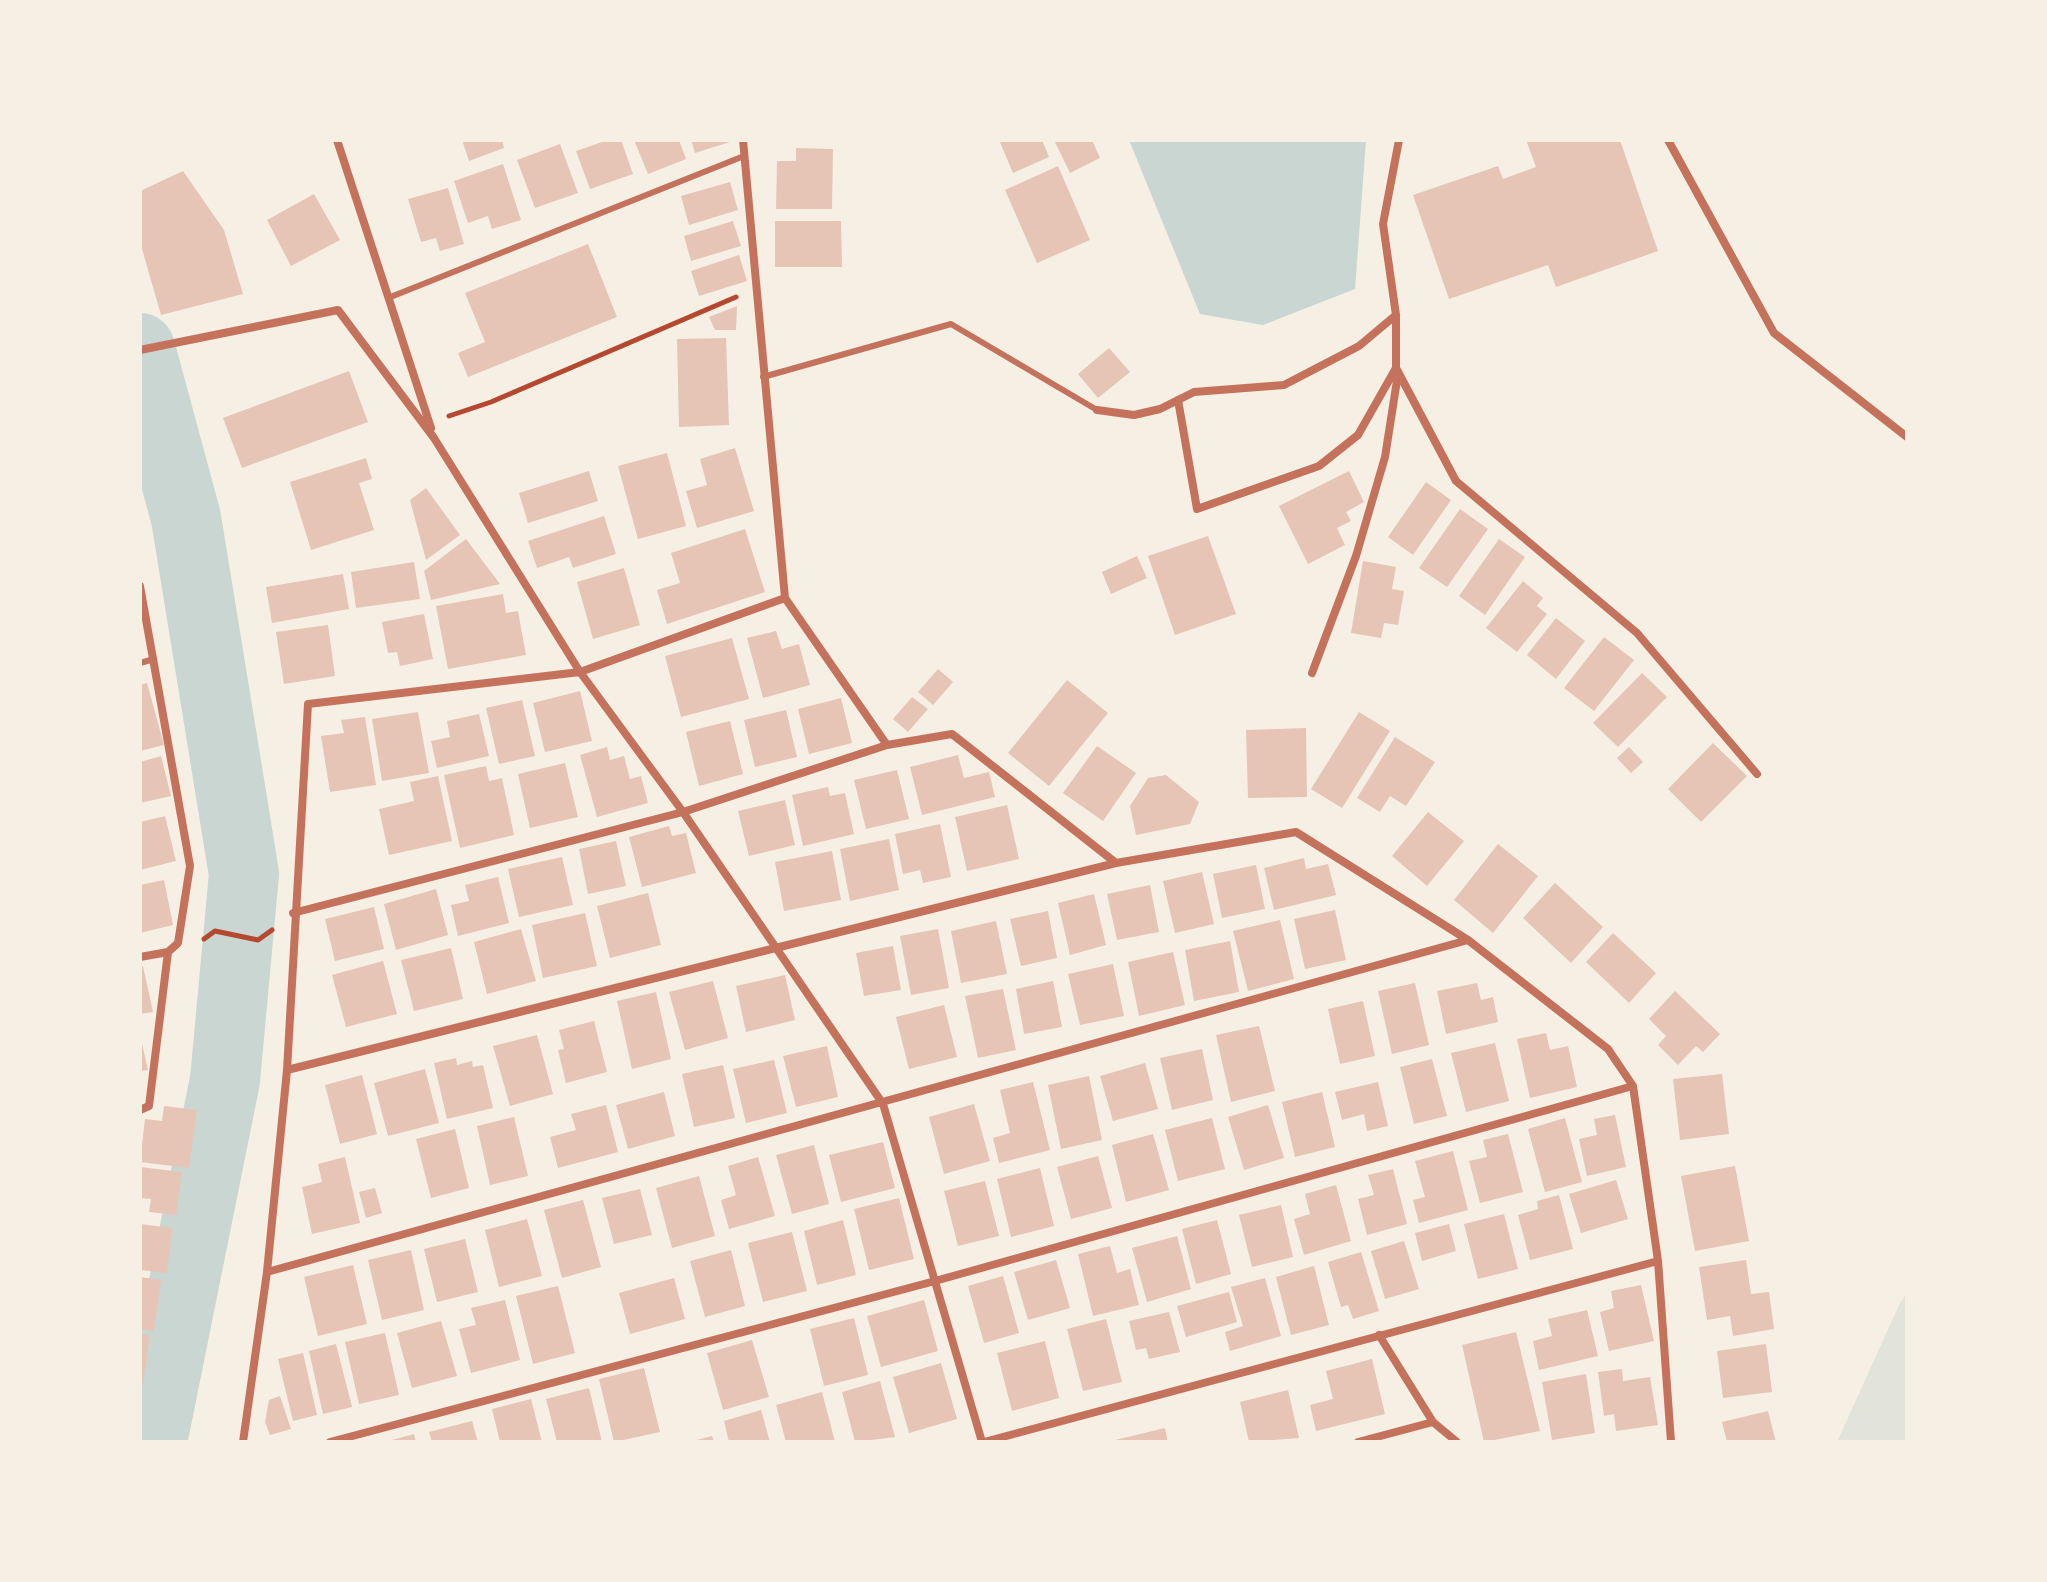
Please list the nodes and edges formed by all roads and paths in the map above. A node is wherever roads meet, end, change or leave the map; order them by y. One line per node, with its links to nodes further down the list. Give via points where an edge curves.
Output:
1 (337, 140): 7 (street)
2 (743, 140): 5 (street)
3 (1399, 140): 8 (street, via 1383,224)
4 (1668, 140): 15 (street, via 1774,333)
5 (744, 156): 6 (street); 7 (lane)
6 (759, 287): 11 (street); 14 (path, via 491,402)
7 (388, 298): 14 (street)
8 (1396, 315): 10 (street); 12 (street, via 1359,346 1284,385 1194,392)
9 (140, 350): 16 (street, via 338,310)
10 (1397, 371): 12 (street, via 1358,435 1319,466 1197,509); 22 (street, via 1385,457 1356,556); 24 (street, via 1456,481 1637,633)
11 (763, 377): 13 (lane, via 951,324); 18 (street)
12 (1178, 400): 13 (street, via 1134,415)
13 (1097, 410)
14 (429, 422): 16 (street)
15 (1907, 437)
16 (434, 438): 21 (street)
17 (140, 586): 19 (street)
18 (785, 598): 21 (street); 23 (street)
19 (154, 659): 20 (lane); 32 (street, via 190,866 178,943)
20 (140, 663)
21 (580, 672): 25 (street); 27 (street, via 308,704)
22 (1312, 673)
23 (887, 745): 25 (street); 26 (street, via 952,734)
24 (1757, 774)
25 (683, 812): 27 (street); 31 (street)
26 (1116, 863): 30 (street, via 1296,832); 31 (street)
27 (293, 913): 34 (street)
28 (215, 931): 29 (path)
29 (258, 940)
30 (1468, 940): 35 (street, via 1608,1049); 36 (street)
31 (773, 946): 34 (street); 36 (street)
32 (168, 952): 33 (street); 37 (street, via 149,1106)
33 (140, 957)
34 (287, 1070): 39 (street)
35 (1633, 1086): 38 (street); 40 (street)
36 (883, 1104): 39 (street); 40 (street)
37 (140, 1110)
38 (1658, 1261): 41 (street); 48 (street)
39 (267, 1272): 43 (street)
40 (935, 1281): 44 (street); 45 (street)
41 (1379, 1335): 42 (street); 45 (street)
42 (1433, 1422): 46 (street); 47 (street)
43 (243, 1442)
44 (330, 1442)
45 (983, 1442)
46 (1358, 1442)
47 (1457, 1442)
48 (1671, 1442)

